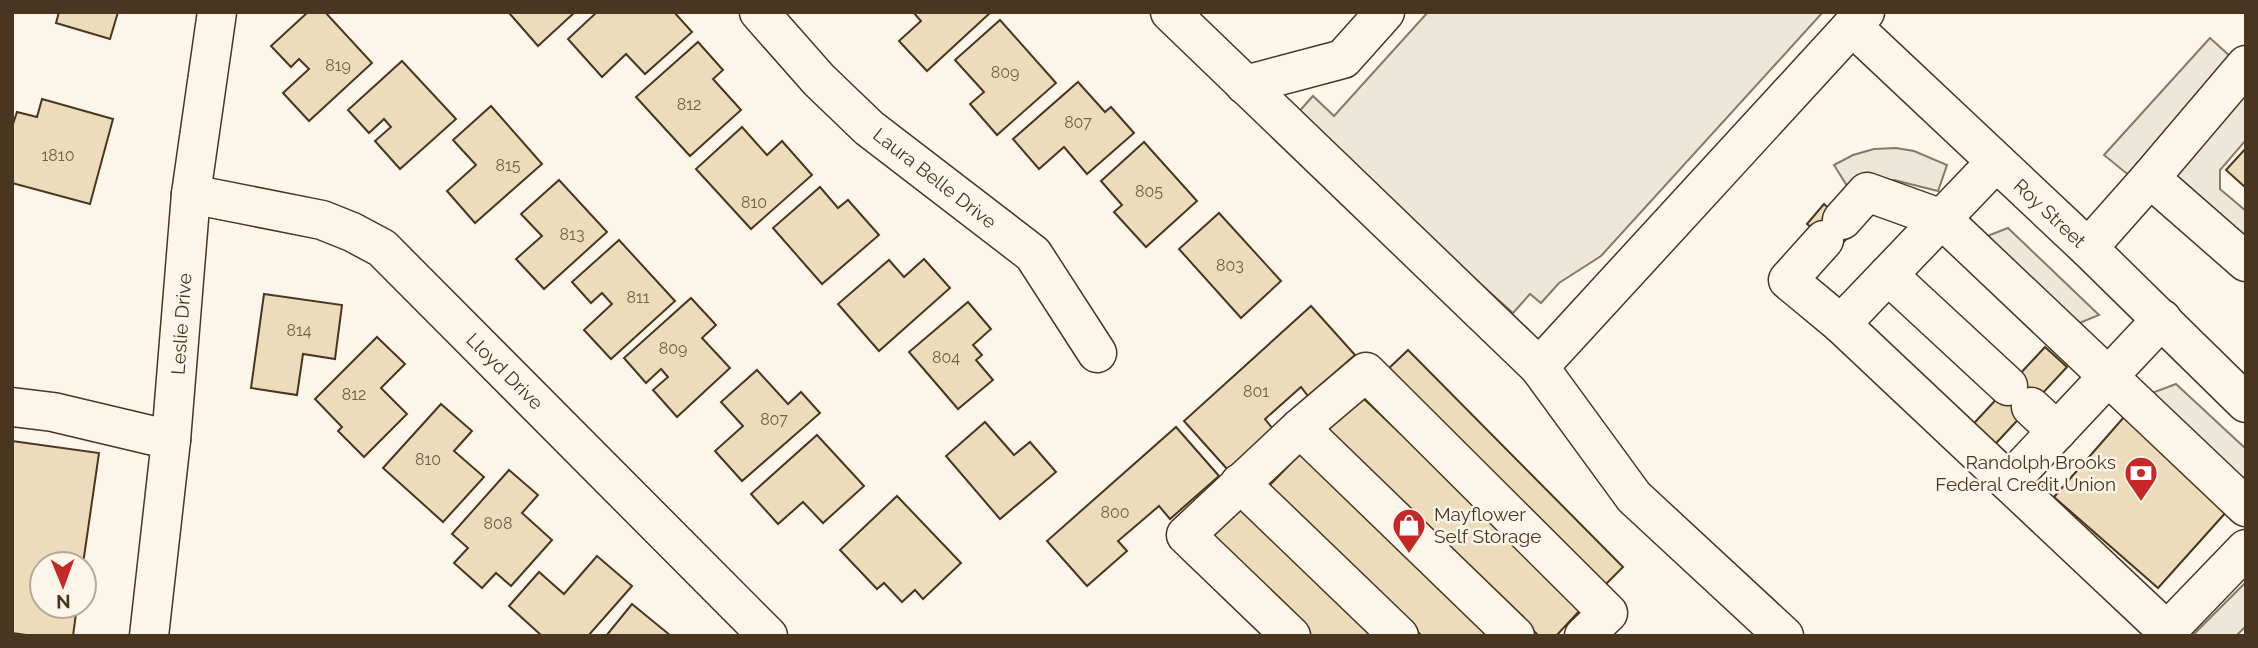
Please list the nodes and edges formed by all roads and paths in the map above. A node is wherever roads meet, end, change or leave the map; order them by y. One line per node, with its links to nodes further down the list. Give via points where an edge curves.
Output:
1 (217, 12): 10 (street, Leslie Drive)
2 (759, 12): 17 (street, Laura Belle Drive, via 869,128 1033,254)
3 (1170, 12): 7 (street)
4 (1385, 12): 7 (street, via 1343,59)
5 (1859, 19): 8 (street, Roy Street); 18 (street)
6 (2246, 65): 9 (street)
7 (1245, 85): 18 (street)
8 (1996, 162): 11 (street); 12 (street, Roy Street)
9 (2150, 178): 12 (street); 13 (street)
10 (191, 194): 24 (street, Leslie Drive); 30 (street, Lloyd Drive, via 322,220 382,248)
11 (1942, 219): 14 (street); 16 (street, via 1867,192 1788,280); 19 (street)
12 (2088, 248): 15 (street, Roy Street)
13 (2246, 262)
14 (1888, 275): 16 (street); 22 (street)
15 (2162, 319): 19 (street); 20 (street, Roy Street)
16 (1841, 324): 25 (street)
17 (1097, 353)
18 (1539, 367): 35 (street, via 1634,496)
19 (2108, 376): 22 (street); 27 (street)
20 (2246, 403)
21 (12, 407): 24 (street)
22 (2032, 408): 25 (street)
23 (1300, 428): 26 (street); 33 (street); 34 (street, via 1366,372 1608,613)
24 (172, 440): 29 (street, Leslie Drive)
25 (2009, 482): 28 (street, via 2167,631)
26 (1240, 483): 31 (street, via 1185,535); 32 (street)
27 (2246, 507)
28 (2246, 549)
29 (149, 636)
30 (768, 636)
31 (1291, 636)
32 (1399, 636)
33 (1515, 636)
34 (1584, 636)
35 (1784, 636)

